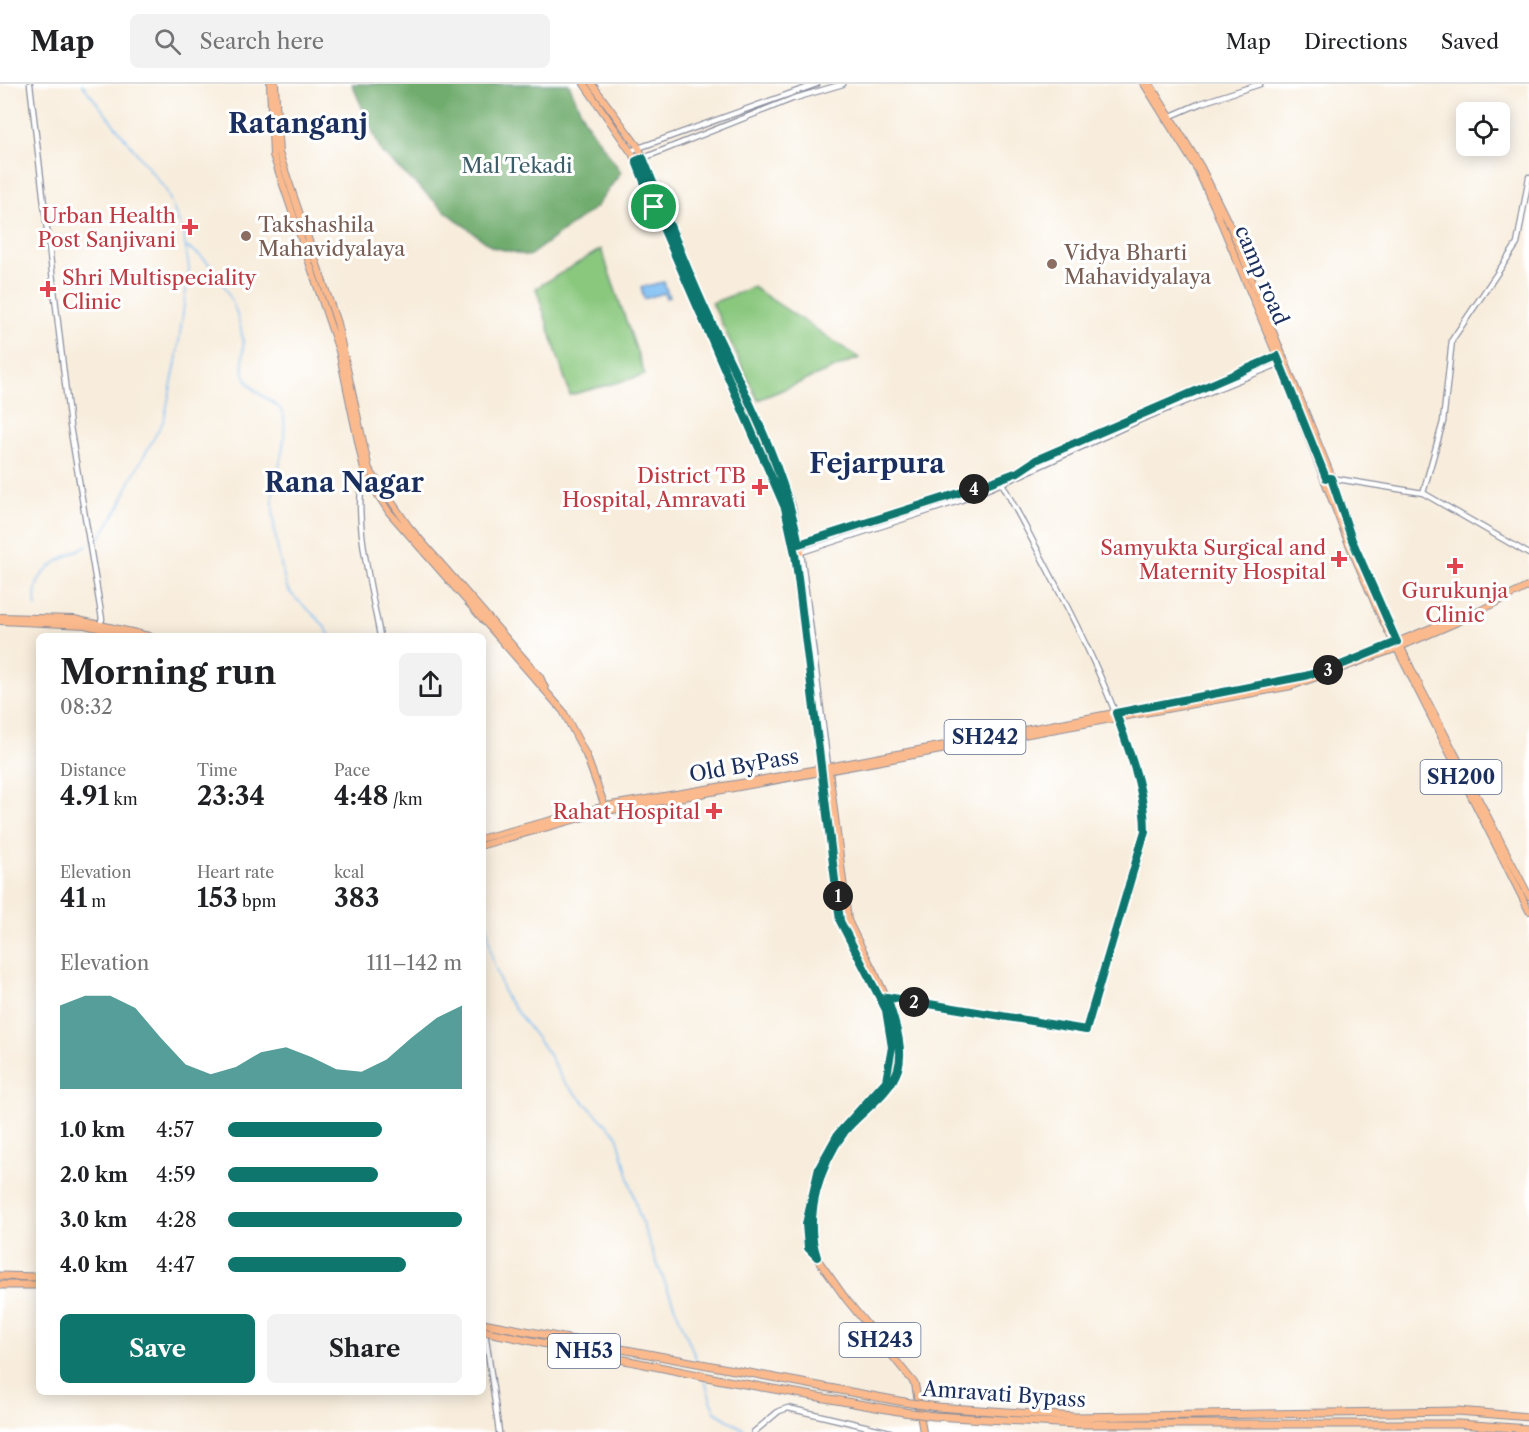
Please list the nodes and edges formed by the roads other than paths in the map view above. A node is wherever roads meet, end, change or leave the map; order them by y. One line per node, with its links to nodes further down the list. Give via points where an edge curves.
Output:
1 (30, 84): 27 (street, via 70,426 102,619)
2 (270, 84): 17 (main road, via 273,155 339,351)
3 (275, 84): 17 (main road, via 279,153 337,323)
4 (584, 84): 13 (main road)
5 (592, 84): 12 (main road)
6 (817, 84): 12 (street)
7 (843, 84): 14 (street, via 792,99)
8 (1144, 84): 16 (main road, camp road / SH200, via 1197,169)
9 (1150, 84): 11 (main road, camp road / SH200)
10 (1260, 84): 11 (street)
11 (1171, 116): 16 (main road, camp road / SH200, via 1231,228)
12 (639, 148): 13 (street); 14 (main road)
13 (630, 151): 14 (main road)
14 (640, 159): 21 (main road, via 770,450 792,506)
15 (1529, 177): 20 (street, via 1516,244 1452,340 1443,422)
16 (1281, 358): 18 (main road, camp road / SH200); 19 (street); 21 (street, via 1036,460 1018,472)
17 (367, 472): 30 (street, via 360,484 360,517); 34 (main road, via 540,677 569,719)
18 (1329, 478): 20 (street); 31 (main road, camp road / SH200)
19 (1002, 483): 23 (street); 32 (street, via 1100,674)
20 (1423, 493): 22 (street)
21 (796, 545): 23 (main road)
22 (1527, 552)
23 (798, 553): 33 (street)
24 (1529, 586): 31 (main road, Old ByPass / SH242)
25 (0, 617): 27 (main road, via 74,619)
26 (0, 621): 27 (main road)
27 (99, 626): 28 (main road); 29 (main road)
28 (120, 633)
29 (134, 633)
30 (379, 633)
31 (1396, 645): 32 (main road, Old ByPass / SH242, via 1305,676); 37 (main road, camp road / SH200); 38 (main road, camp road / SH200)
32 (1117, 716): 33 (main road, Old ByPass / SH242); 39 (street, via 1140,783 1145,831 1086,1030)
33 (825, 770): 34 (main road, Old ByPass / SH242); 39 (main road, SH243, via 848,920); 40 (main road, SH243, via 840,921 886,1010 892,1047 886,1081 838,1134 819,1168 806,1224 808,1248)
34 (606, 809): 35 (main road, Old ByPass / SH242); 36 (main road)
35 (486, 837)
36 (486, 844)
37 (1529, 896)
38 (1529, 911)
39 (887, 997): 40 (main road, SH243, via 897,1030 899,1066 887,1089 845,1132 828,1159 812,1221)
40 (817, 1257): 53 (main road, SH243, via 915,1384)
41 (0, 1276): 42 (highway)
42 (36, 1277)
43 (0, 1285): 44 (highway)
44 (36, 1285)
45 (486, 1324): 48 (highway, Amravati Bypass / NH53, bridge, via 937,1407 1075,1417 1447,1411)
46 (486, 1335): 49 (highway, Amravati Bypass / NH53, bridge, via 934,1416 1074,1424 1459,1424)
47 (486, 1341): 50 (street)
48 (1529, 1417)
49 (1529, 1429)
50 (500, 1432)
51 (754, 1432): 52 (street, via 788,1408)
52 (890, 1432)
53 (923, 1432)

